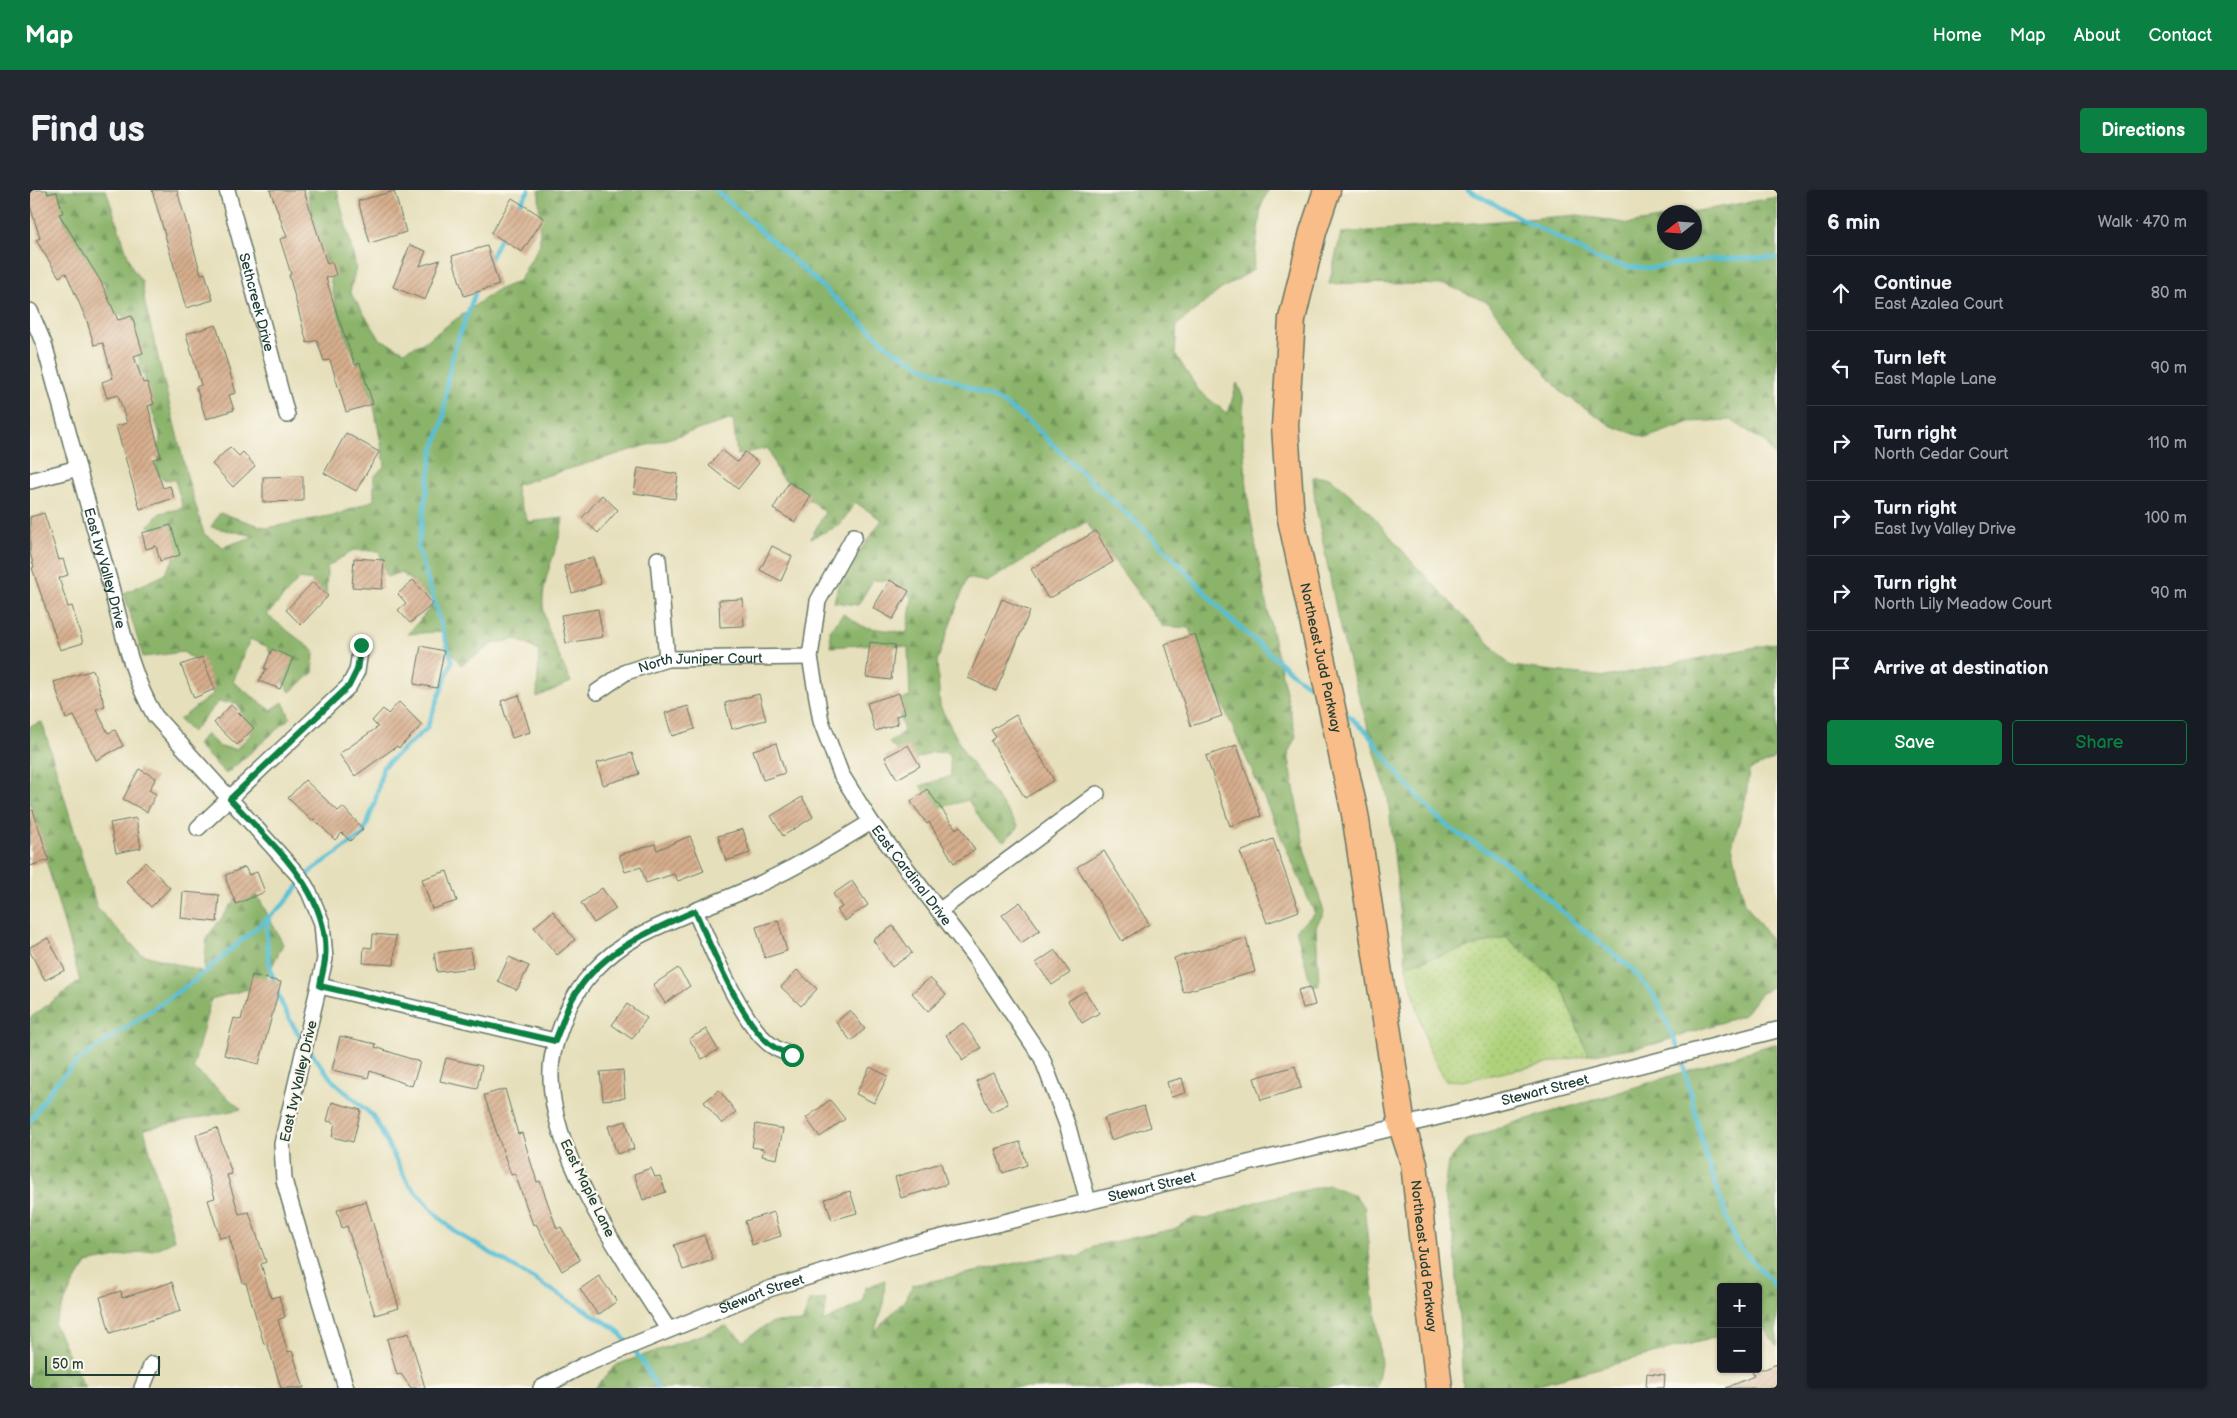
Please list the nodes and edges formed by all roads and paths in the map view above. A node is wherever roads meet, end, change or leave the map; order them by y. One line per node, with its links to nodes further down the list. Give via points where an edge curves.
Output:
1 (227, 190): 4 (street, Sethcreek Drive)
2 (1327, 190): 23 (highway, Northeast Judd Parkway, via 1313,232 1292,319 1285,426 1291,519 1355,814)
3 (30, 311): 5 (street, East Ivy Valley Drive, via 44,344)
4 (287, 415)
5 (78, 468): 6 (street); 14 (street, East Ivy Valley Drive, via 139,685 156,716)
6 (30, 481)
7 (854, 536): 10 (street, East Cardinal Drive, via 818,601)
8 (658, 559): 11 (street)
9 (361, 645): 14 (street, via 357,670 349,686)
10 (810, 657): 11 (street, North Juniper Court); 15 (street, East Cardinal Drive, via 821,721 842,774)
11 (667, 659): 12 (street, North Juniper Court, via 626,672)
12 (597, 692)
13 (1097, 794): 18 (street)
14 (230, 799): 16 (street); 19 (street, East Ivy Valley Drive, via 289,863 310,892 322,923 324,941 325,959)
15 (871, 822): 17 (street, East Maple Lane, via 775,877); 18 (street, East Cardinal Drive)
16 (198, 828)
17 (695, 911): 21 (street, East Maple Lane, via 636,937 608,958 584,983 570,1004); 22 (street, via 728,984 746,1015 773,1047)
18 (939, 911): 24 (street, East Cardinal Drive, via 976,959 1042,1058 1068,1127)
19 (320, 986): 21 (street); 28 (street, East Ivy Valley Drive, via 282,1144 282,1160 289,1198)
20 (1777, 1030): 23 (street, Stewart Street)
21 (555, 1041): 25 (street, East Maple Lane, via 550,1080 563,1140 612,1241)
22 (792, 1055)
23 (1402, 1126): 24 (street, Stewart Street); 30 (highway, Northeast Judd Parkway, via 1400,1165); 31 (highway, Northeast Judd Parkway, via 1414,1163)
24 (1088, 1201): 25 (street, Stewart Street, via 918,1243 769,1289)
25 (668, 1329): 29 (street, Stewart Street, via 584,1365)
26 (152, 1364): 27 (street)
27 (142, 1388)
28 (346, 1388)
29 (541, 1388)
30 (1422, 1388)
31 (1439, 1388)

